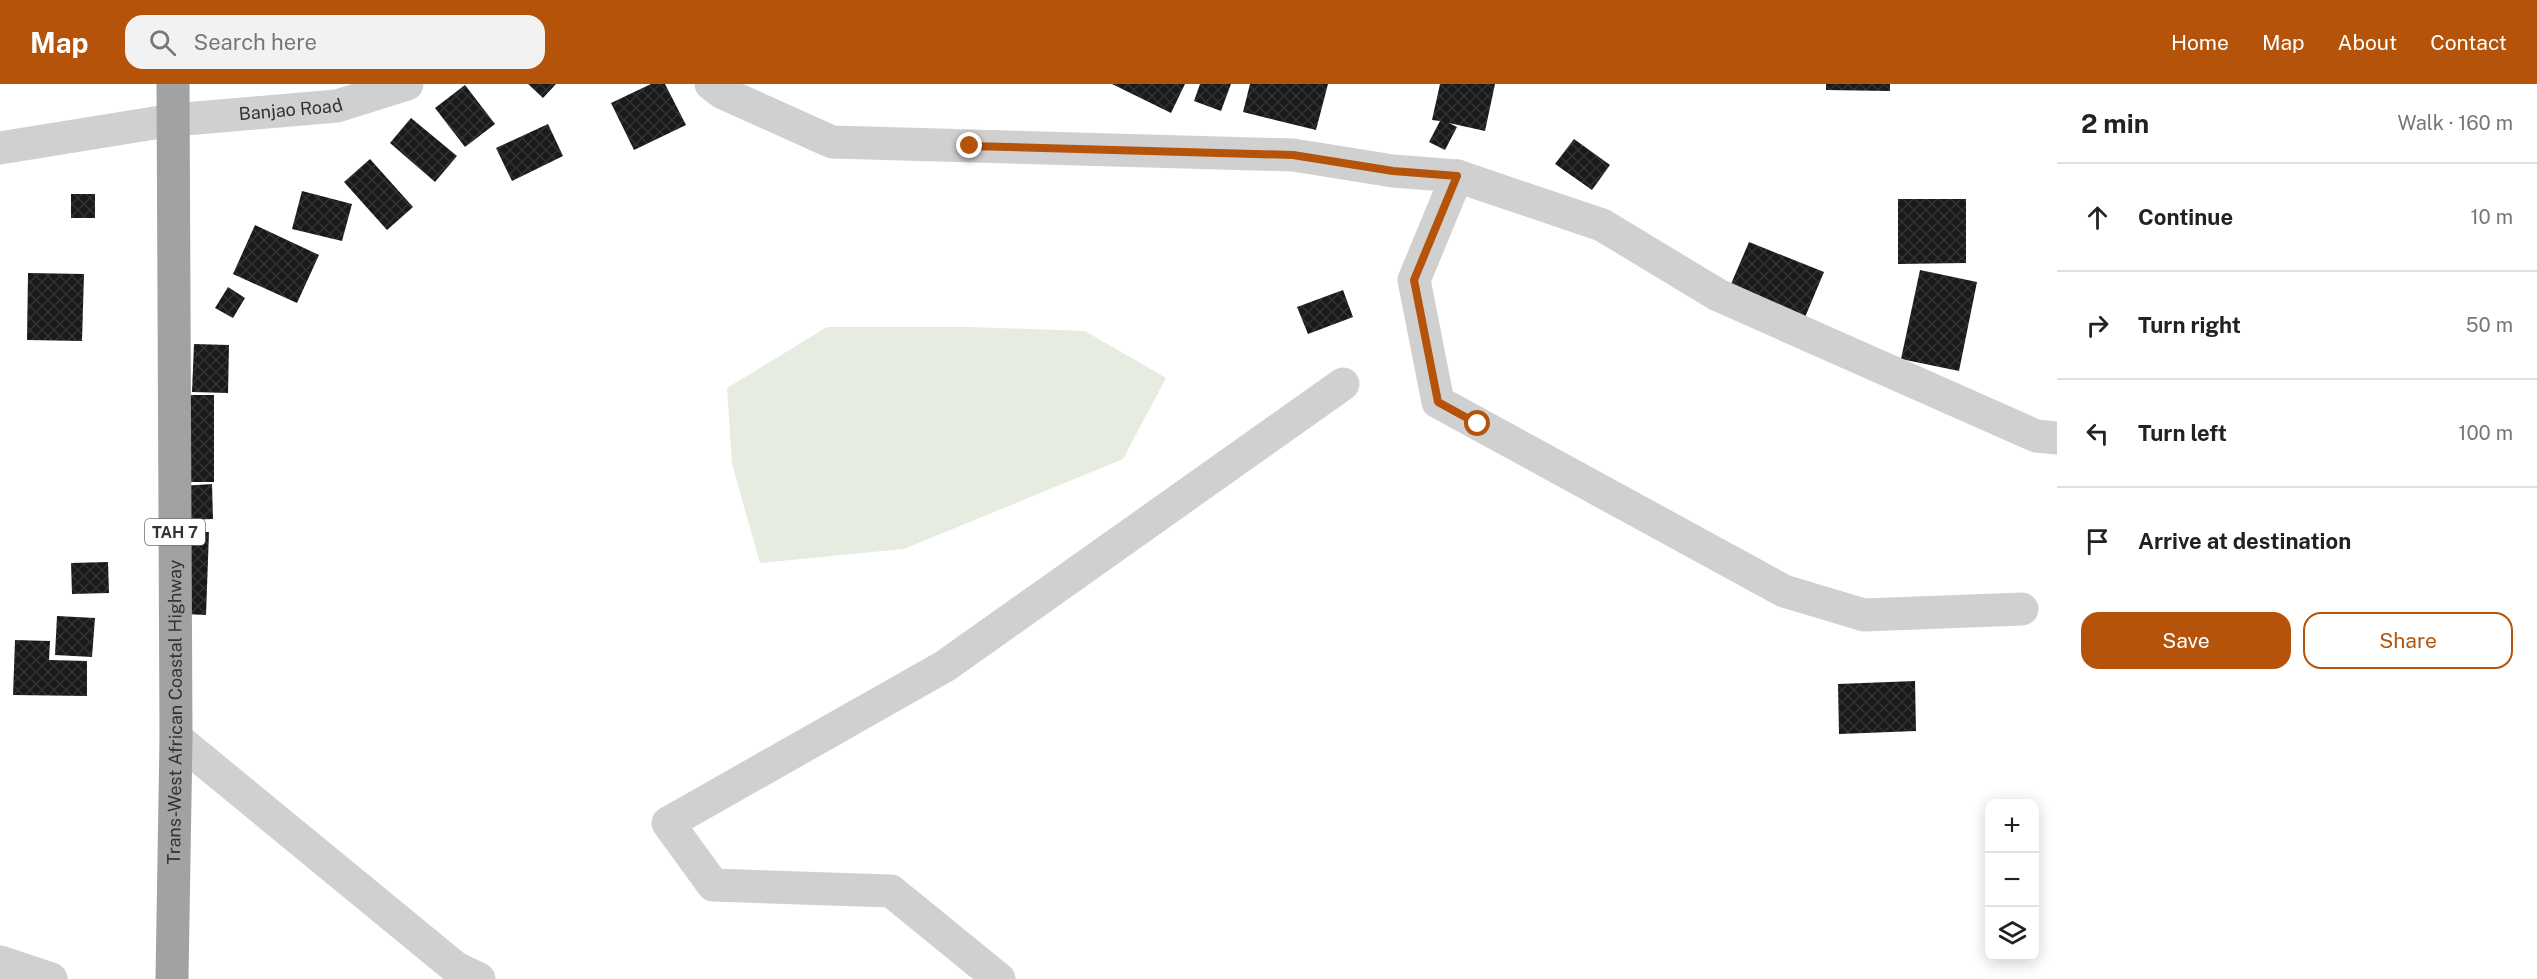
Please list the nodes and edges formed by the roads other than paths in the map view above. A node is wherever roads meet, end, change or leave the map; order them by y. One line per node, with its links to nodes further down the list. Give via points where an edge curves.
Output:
1 (173, 84): 4 (highway, Trans-West African Coastal Highway / TAH 7)
2 (407, 84): 4 (street, Banjao Road, via 337,106)
3 (711, 84): 6 (street, via 832,142 1293,155 1393,171)
4 (173, 120): 5 (street, Banjao Road); 10 (highway, Trans-West African Coastal Highway / TAH 7)
5 (0, 148)
6 (1457, 176): 8 (street, via 1602,225 1718,295 2036,436); 9 (street, via 1414,280 1438,402 1784,591 1864,615)
7 (1343, 384): 15 (street, via 945,666 668,823 713,885 891,891)
8 (2057, 438)
9 (2022, 609)
10 (176, 738): 13 (highway, Trans-West African Coastal Highway / TAH 7); 14 (street, via 456,968)
11 (0, 962): 12 (street)
12 (51, 979)
13 (172, 979)
14 (479, 979)
15 (999, 979)

